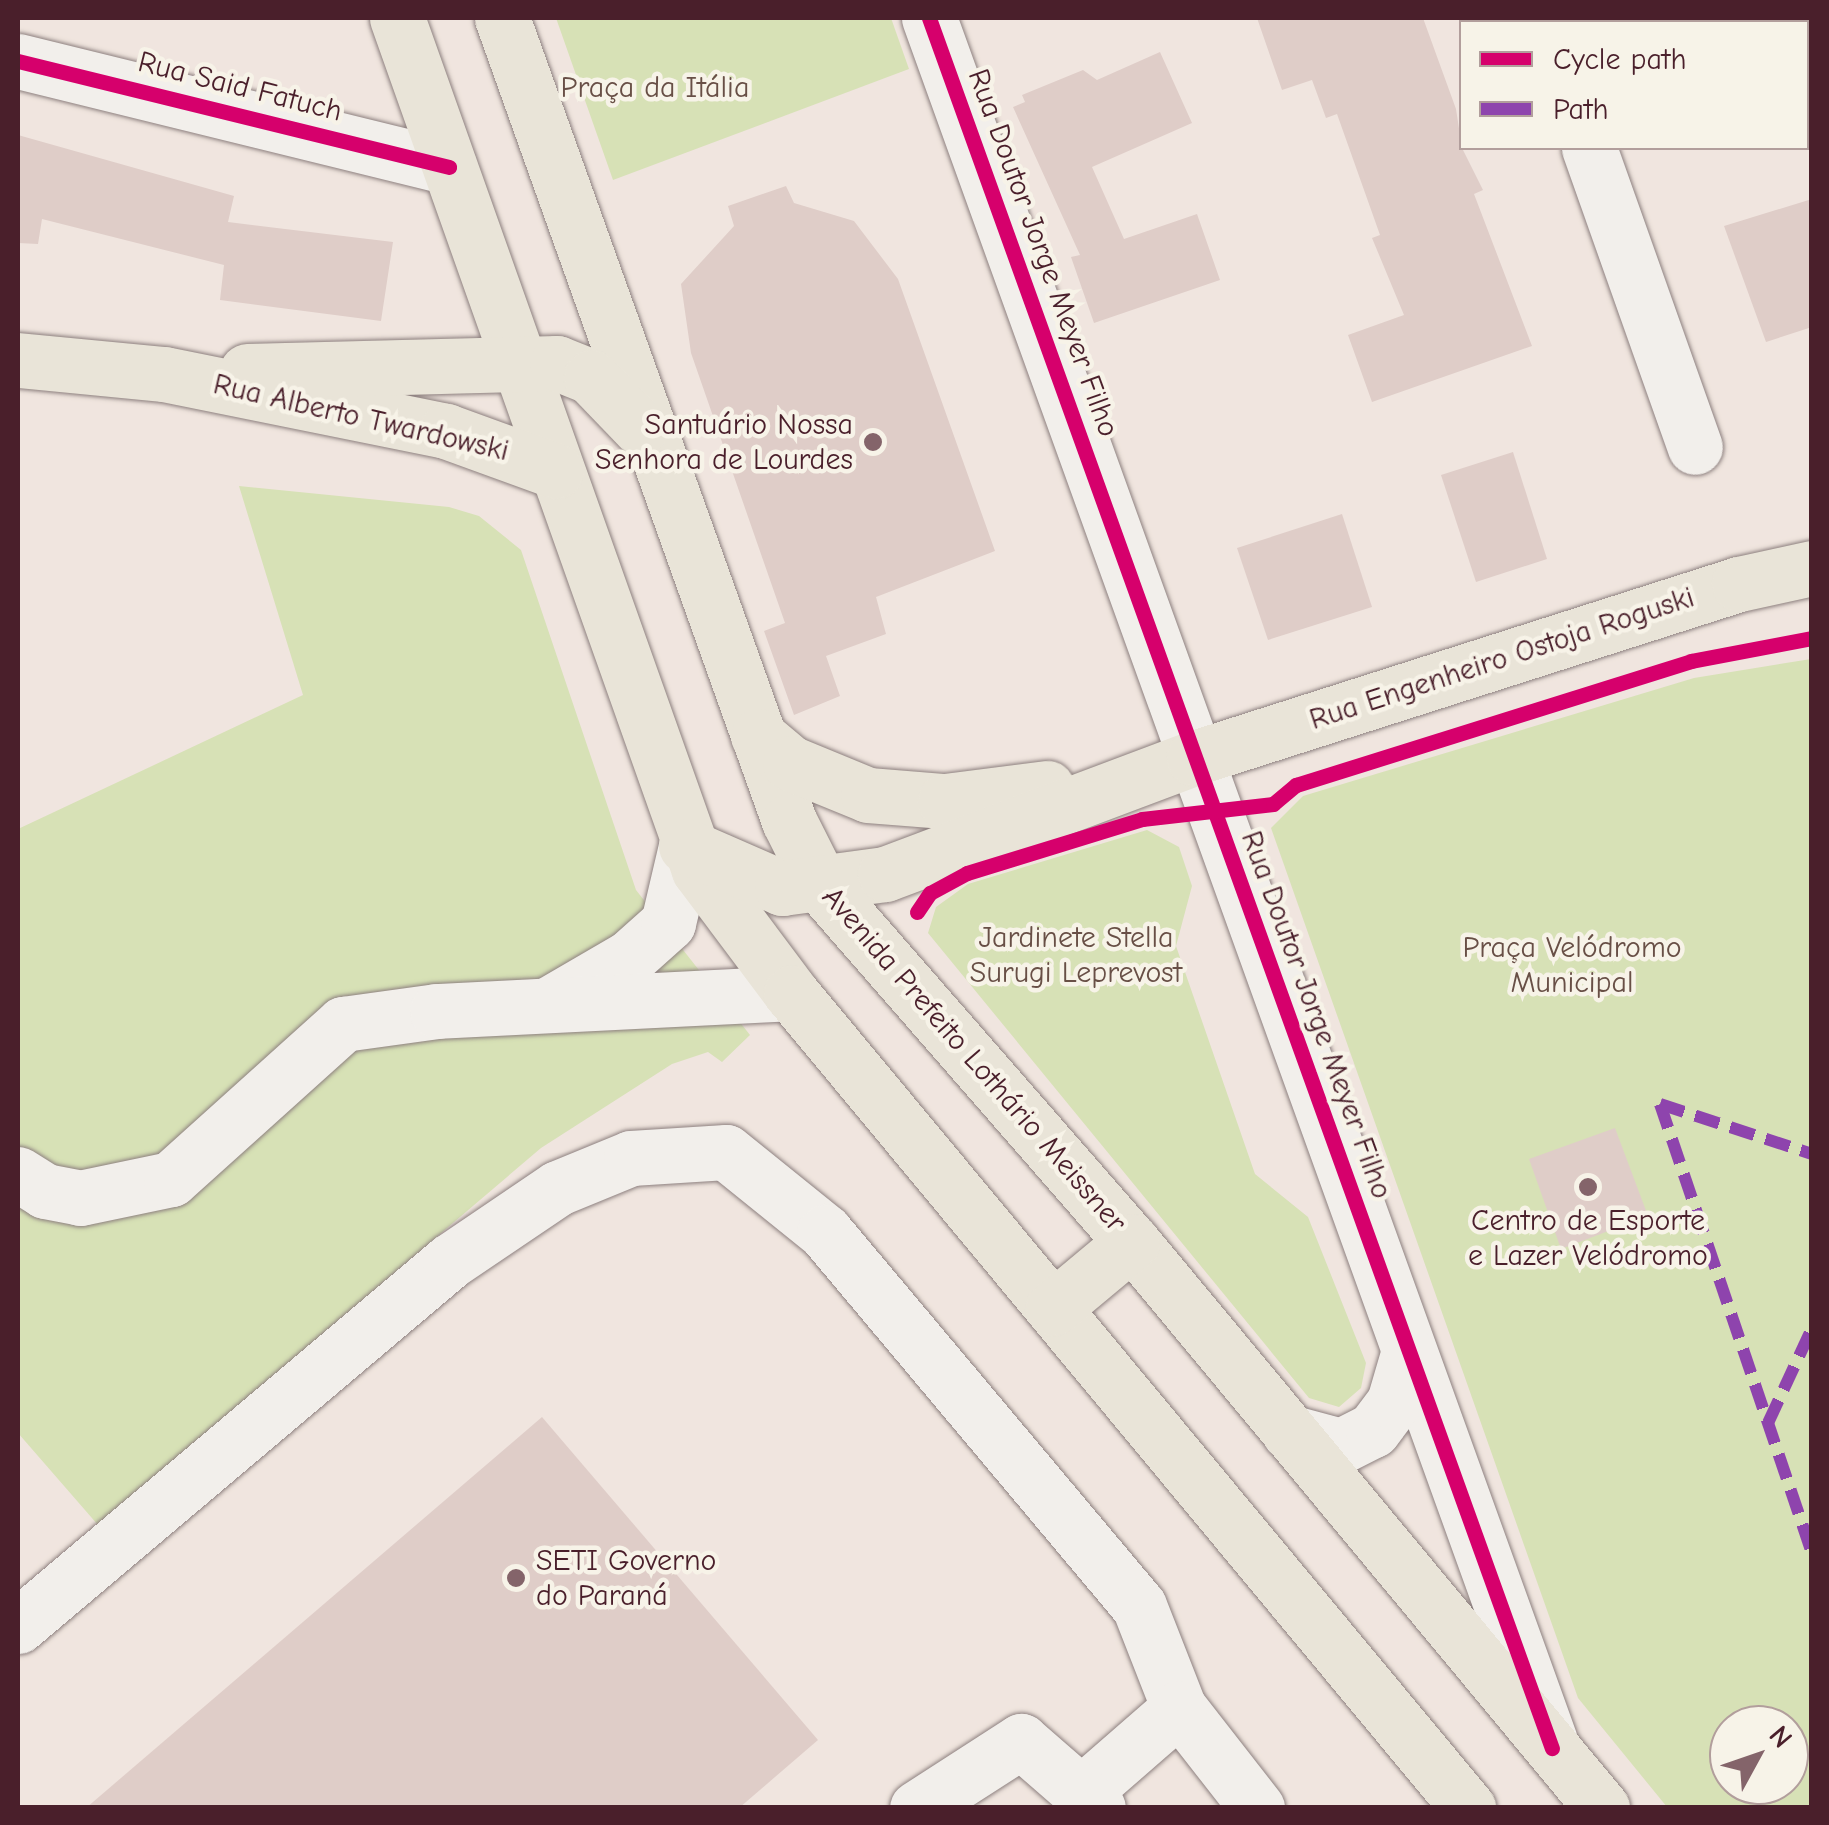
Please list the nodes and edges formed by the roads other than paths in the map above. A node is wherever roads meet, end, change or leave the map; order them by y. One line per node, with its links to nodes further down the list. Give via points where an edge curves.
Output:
1 (396, 18): 6 (main road)
2 (502, 18): 10 (main road, Avenida Prefeito Lothário Meissner)
3 (939, 20): 15 (street, Rua Doutor Jorge Meyer Filho)
4 (18, 61): 6 (street, Rua Said Fatuch)
5 (1590, 150): 11 (street)
6 (449, 167): 7 (main road)
7 (515, 358): 9 (main road, Rua Alberto Twardowski); 10 (main road, Rua Alberto Twardowski, via 558,362 590,377); 12 (main road)
8 (18, 360): 9 (main road, Rua Alberto Twardowski)
9 (164, 374): 12 (main road, Rua Alberto Twardowski, via 446,431)
10 (655, 447): 14 (main road, Avenida Prefeito Lothário Meissner)
11 (1695, 448)
12 (556, 472): 16 (main road)
13 (1812, 568): 15 (main road, Rua Engenheiro Ostoja Roguski, via 1739,584)
14 (758, 736): 15 (main road, Rua Engenheiro Ostoja Roguski, via 831,785 906,801 988,800); 17 (main road, Avenida Prefeito Lothário Meissner)
15 (1194, 758): 17 (main road, Rua Engenheiro Ostoja Roguski, via 885,874); 23 (street, Rua Doutor Jorge Meyer Filho)
16 (686, 846): 17 (main road, Rua Engenheiro Ostoja Roguski, via 739,876 782,888); 18 (main road); 19 (street, via 668,923 630,957)
17 (822, 887): 21 (main road, Avenida Prefeito Lothário Meissner)
18 (791, 993): 19 (street); 22 (main road)
19 (540, 1009): 20 (street, via 343,1024 291,1065 213,1148 172,1179 125,1195 80,1198 44,1191)
20 (18, 1174)
21 (1132, 1242): 22 (main road); 24 (main road, Avenida Prefeito Lothário Meissner)
22 (1053, 1308): 31 (main road)
23 (1408, 1354): 24 (street, via 1394,1402 1373,1430 1341,1446); 27 (street, Rua Doutor Jorge Meyer Filho)
24 (1290, 1432): 27 (main road, Avenida Prefeito Lothário Meissner)
25 (18, 1626): 26 (street, via 450,1261 558,1188 630,1158 726,1152 824,1232 1138,1606)
26 (1179, 1708): 28 (street); 30 (street)
27 (1552, 1748): 32 (main road, Avenida Prefeito Lothário Meissner)
28 (1091, 1799): 29 (street, via 1021,1741)
29 (917, 1808)
30 (1257, 1808)
31 (1468, 1808)
32 (1602, 1808)

